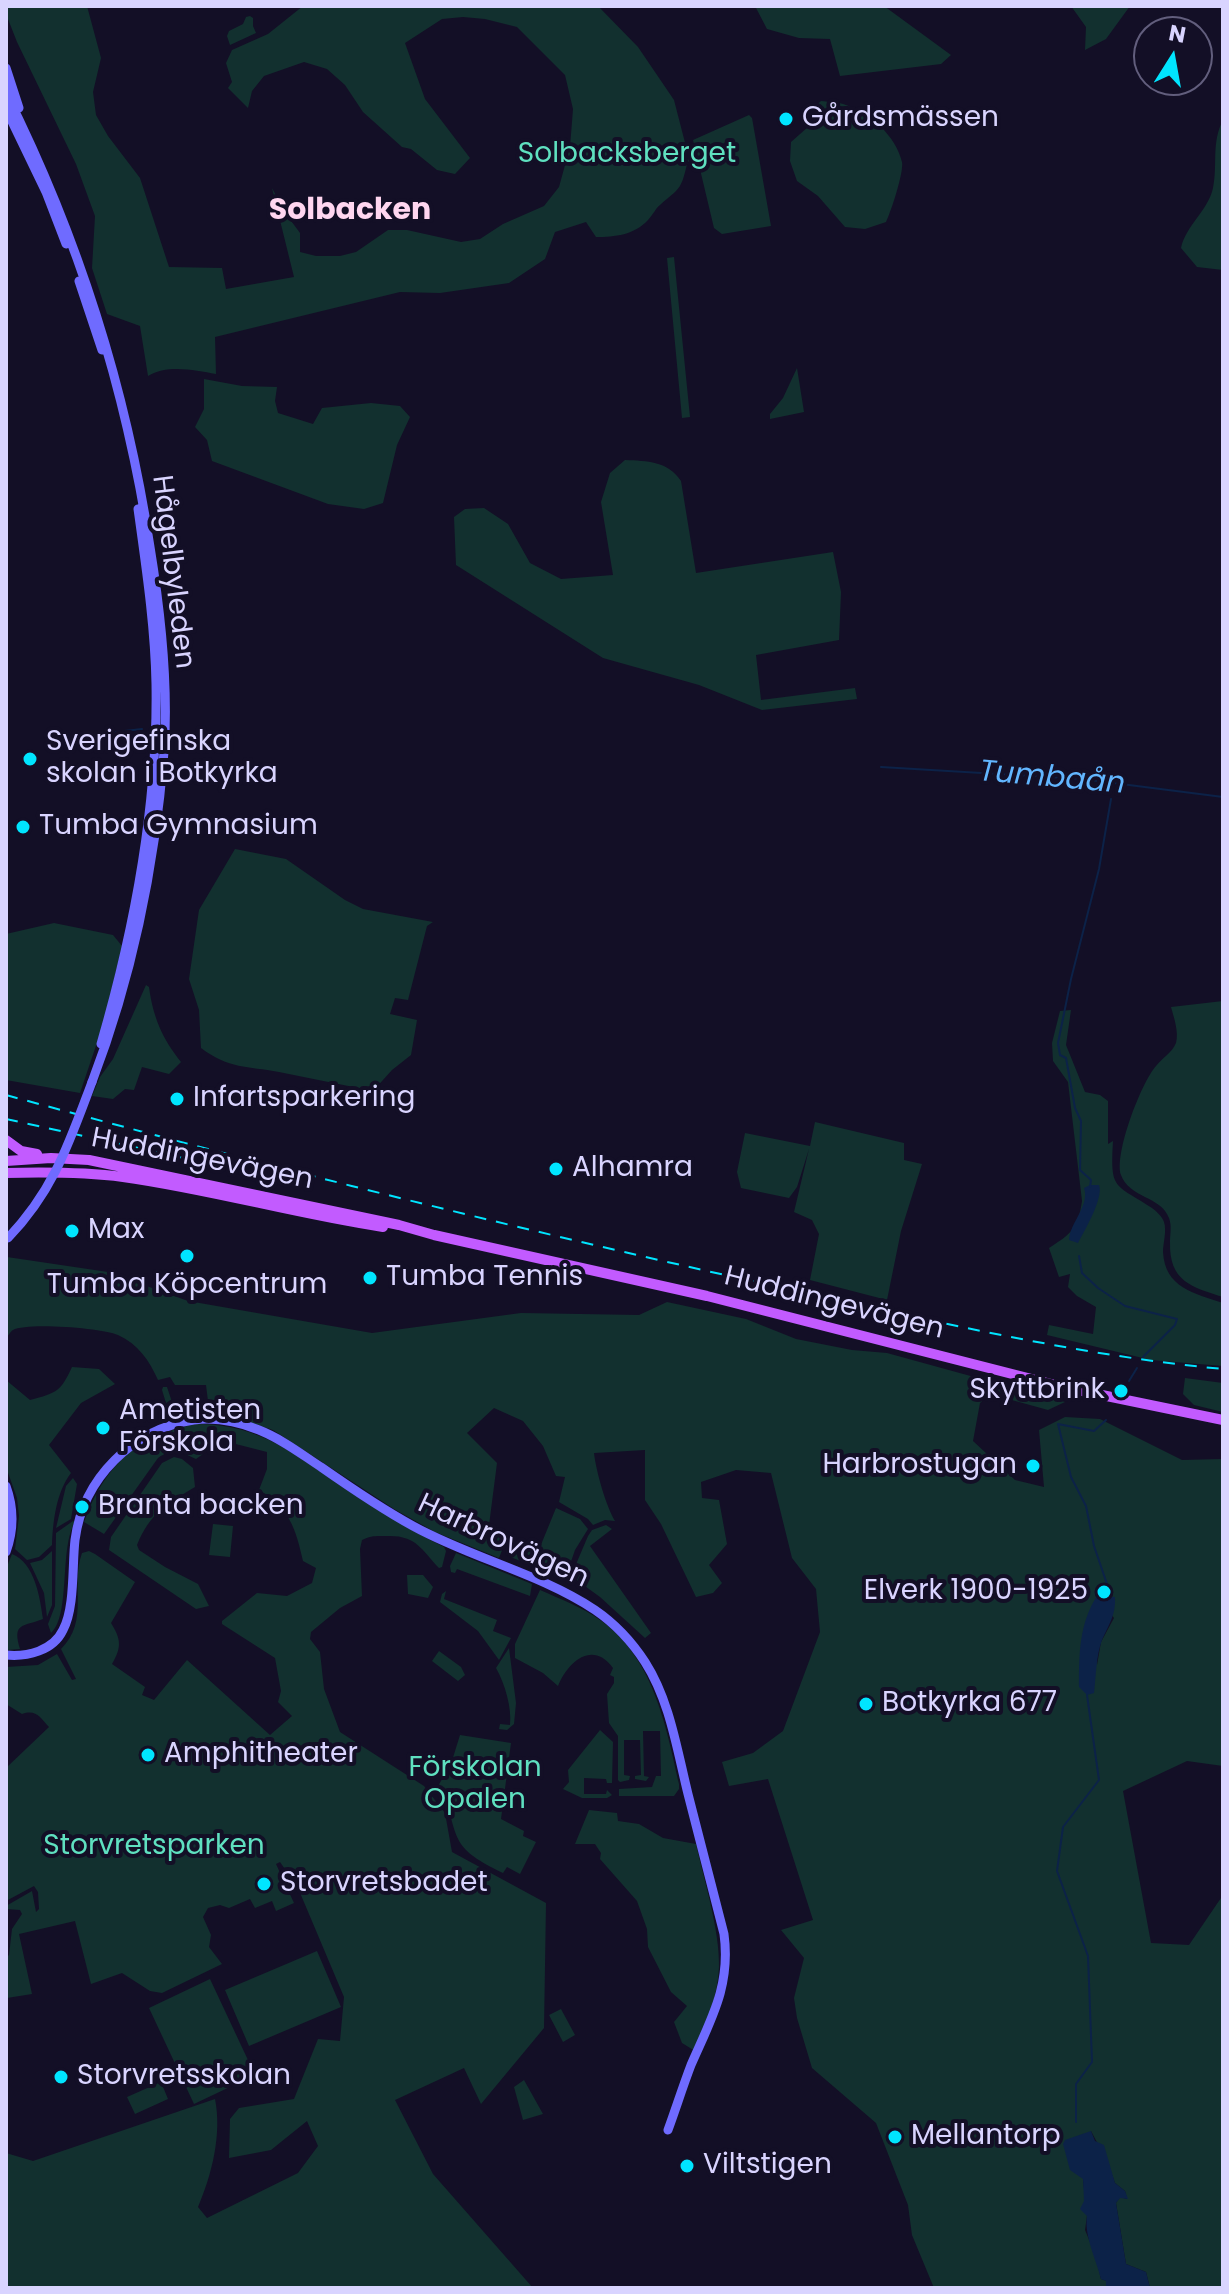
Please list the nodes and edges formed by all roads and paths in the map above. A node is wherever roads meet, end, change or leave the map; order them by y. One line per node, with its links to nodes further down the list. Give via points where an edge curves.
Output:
1 (6, 68): 4 (main road)
2 (6, 93): 4 (main road, Hågelbyleden)
3 (6, 109): 5 (main road, Hågelbyleden, via 62,232 107,367 138,509 153,626 155,750 146,839 122,968)
4 (29, 138): 5 (main road, Hågelbyleden, via 72,242 114,370 144,508 161,624 164,750 153,845 127,983)
5 (90, 1081): 11 (main road, Hågelbyleden, bridge, via 52,1171)
6 (6, 1142): 7 (main road); 8 (main road)
7 (51, 1158): 8 (main road, Huddingevägen); 10 (main road, Huddingevägen, via 122,1166)
8 (8, 1160): 9 (main road)
9 (8, 1173): 10 (main road, Huddingevägen, via 123,1177 320,1218)
10 (434, 1235): 12 (main road, Huddingevägen, via 707,1296 1063,1387)
11 (7, 1236)
12 (1223, 1420)
13 (6, 1486): 14 (main road, via 13,1518)
14 (7, 1549)
15 (6, 1655): 16 (main road, Harbrovägen, via 31,1655 63,1631 78,1522 101,1476 144,1436 210,1419 273,1436 410,1525 565,1593 610,1621 658,1686 727,1954 722,1995)
16 (668, 2130)

